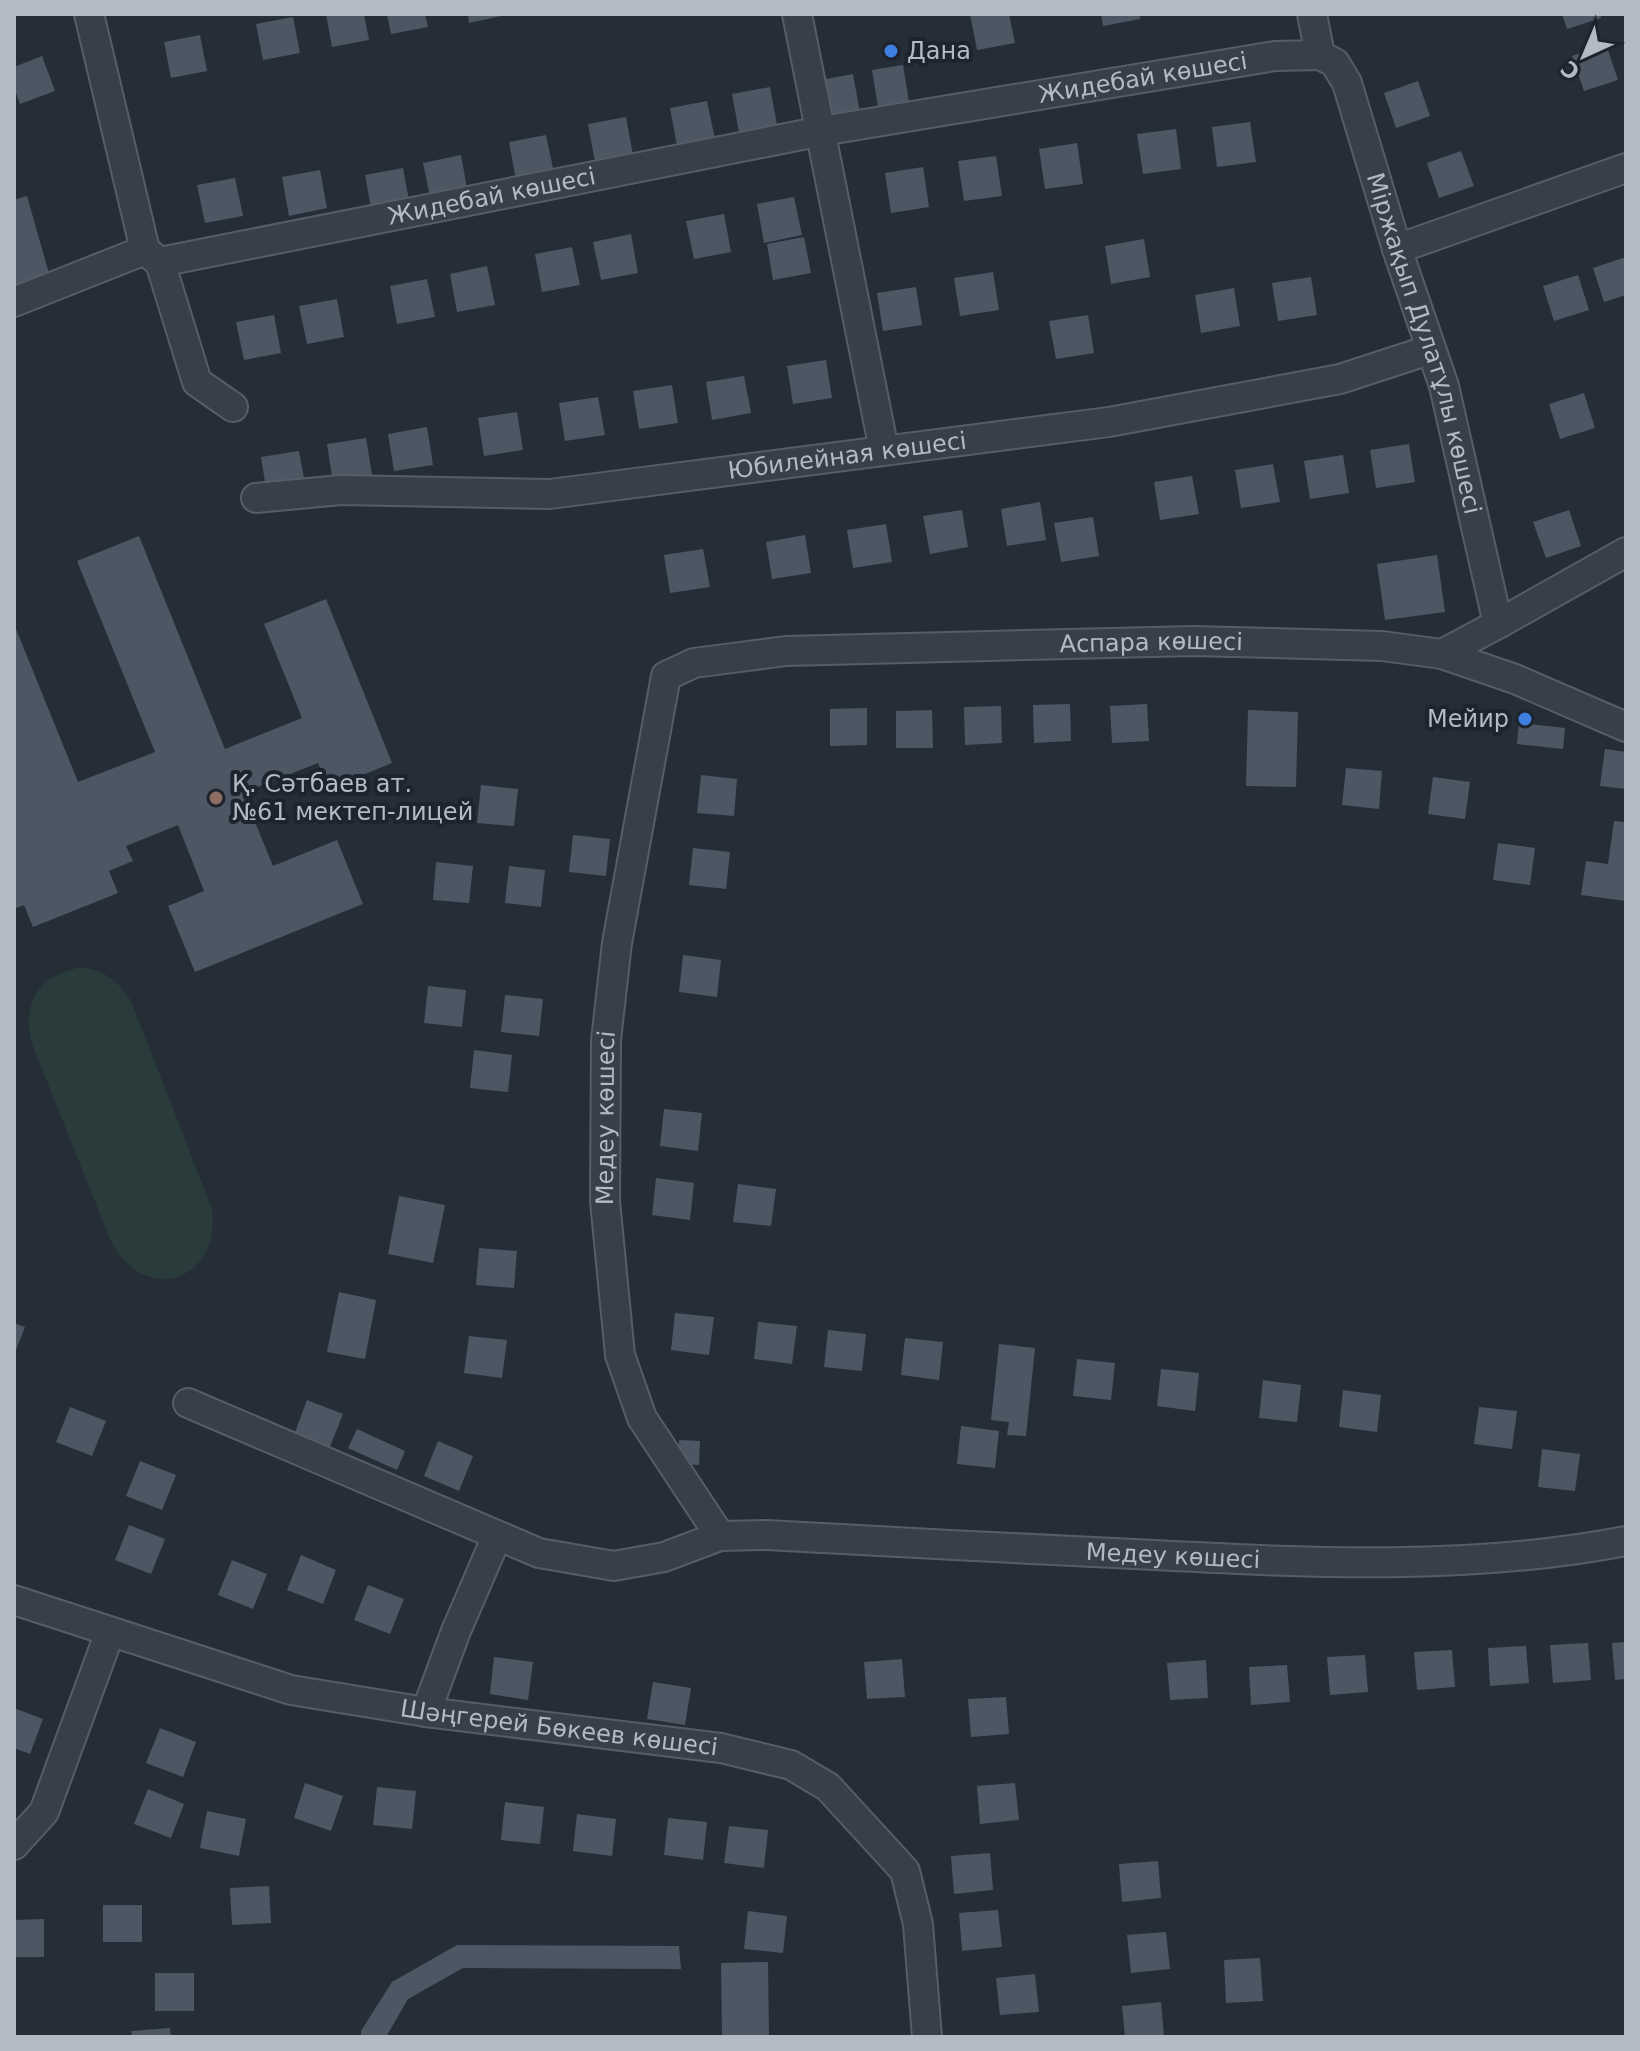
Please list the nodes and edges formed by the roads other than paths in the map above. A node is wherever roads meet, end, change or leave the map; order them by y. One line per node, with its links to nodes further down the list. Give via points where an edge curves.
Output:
1 (89, 14): 8 (street)
2 (797, 14): 5 (street)
3 (1312, 14): 4 (street)
4 (1320, 55): 5 (street, Жидебай көшесі, via 1275,56); 7 (street, Міржақып Дулатұлы көшесі, via 1335,63 1347,83)
5 (822, 131): 8 (street, Жидебай көшесі); 12 (street)
6 (1626, 168): 7 (street)
7 (1397, 249): 10 (street, Міржақып Дулатұлы көшесі)
8 (152, 256): 9 (street, Жидебай көшесі); 11 (street, via 197,382)
9 (14, 302)
10 (1429, 350): 12 (street, Юбилейная көшесі, via 1340,379 1109,422); 15 (street, Міржақып Дулатұлы көшесі, via 1444,386)
11 (233, 407)
12 (884, 450): 13 (street, Юбилейная көшесі, via 550,494 341,490)
13 (256, 498)
14 (1626, 552): 15 (street)
15 (1498, 624): 16 (street)
16 (1442, 654): 17 (street, Аспара көшесі, via 1382,646 1194,641 786,651 694,663); 18 (street, Аспара көшесі)
17 (666, 676): 21 (street, Медеу көшесі, via 617,943 606,1040 605,1201 620,1355 642,1418)
18 (1626, 727)
19 (188, 1403): 20 (street, Медеу көшесі)
20 (497, 1536): 21 (street, Медеу көшесі, via 539,1553 614,1566 664,1557); 25 (street)
21 (720, 1536): 22 (street, Медеу көшесі, via 1299,1563 1454,1563)
22 (1626, 1541)
23 (14, 1600): 24 (street, Шәңгерей Бөкеев көшесі)
24 (110, 1632): 25 (street, Шәңгерей Бөкеев көшесі, via 291,1690); 26 (street, via 44,1812)
25 (426, 1712): 27 (street, Шәңгерей Бөкеев көшесі, via 721,1748 791,1765 828,1787 905,1871 918,1924)
26 (14, 1845)
27 (927, 2037)

